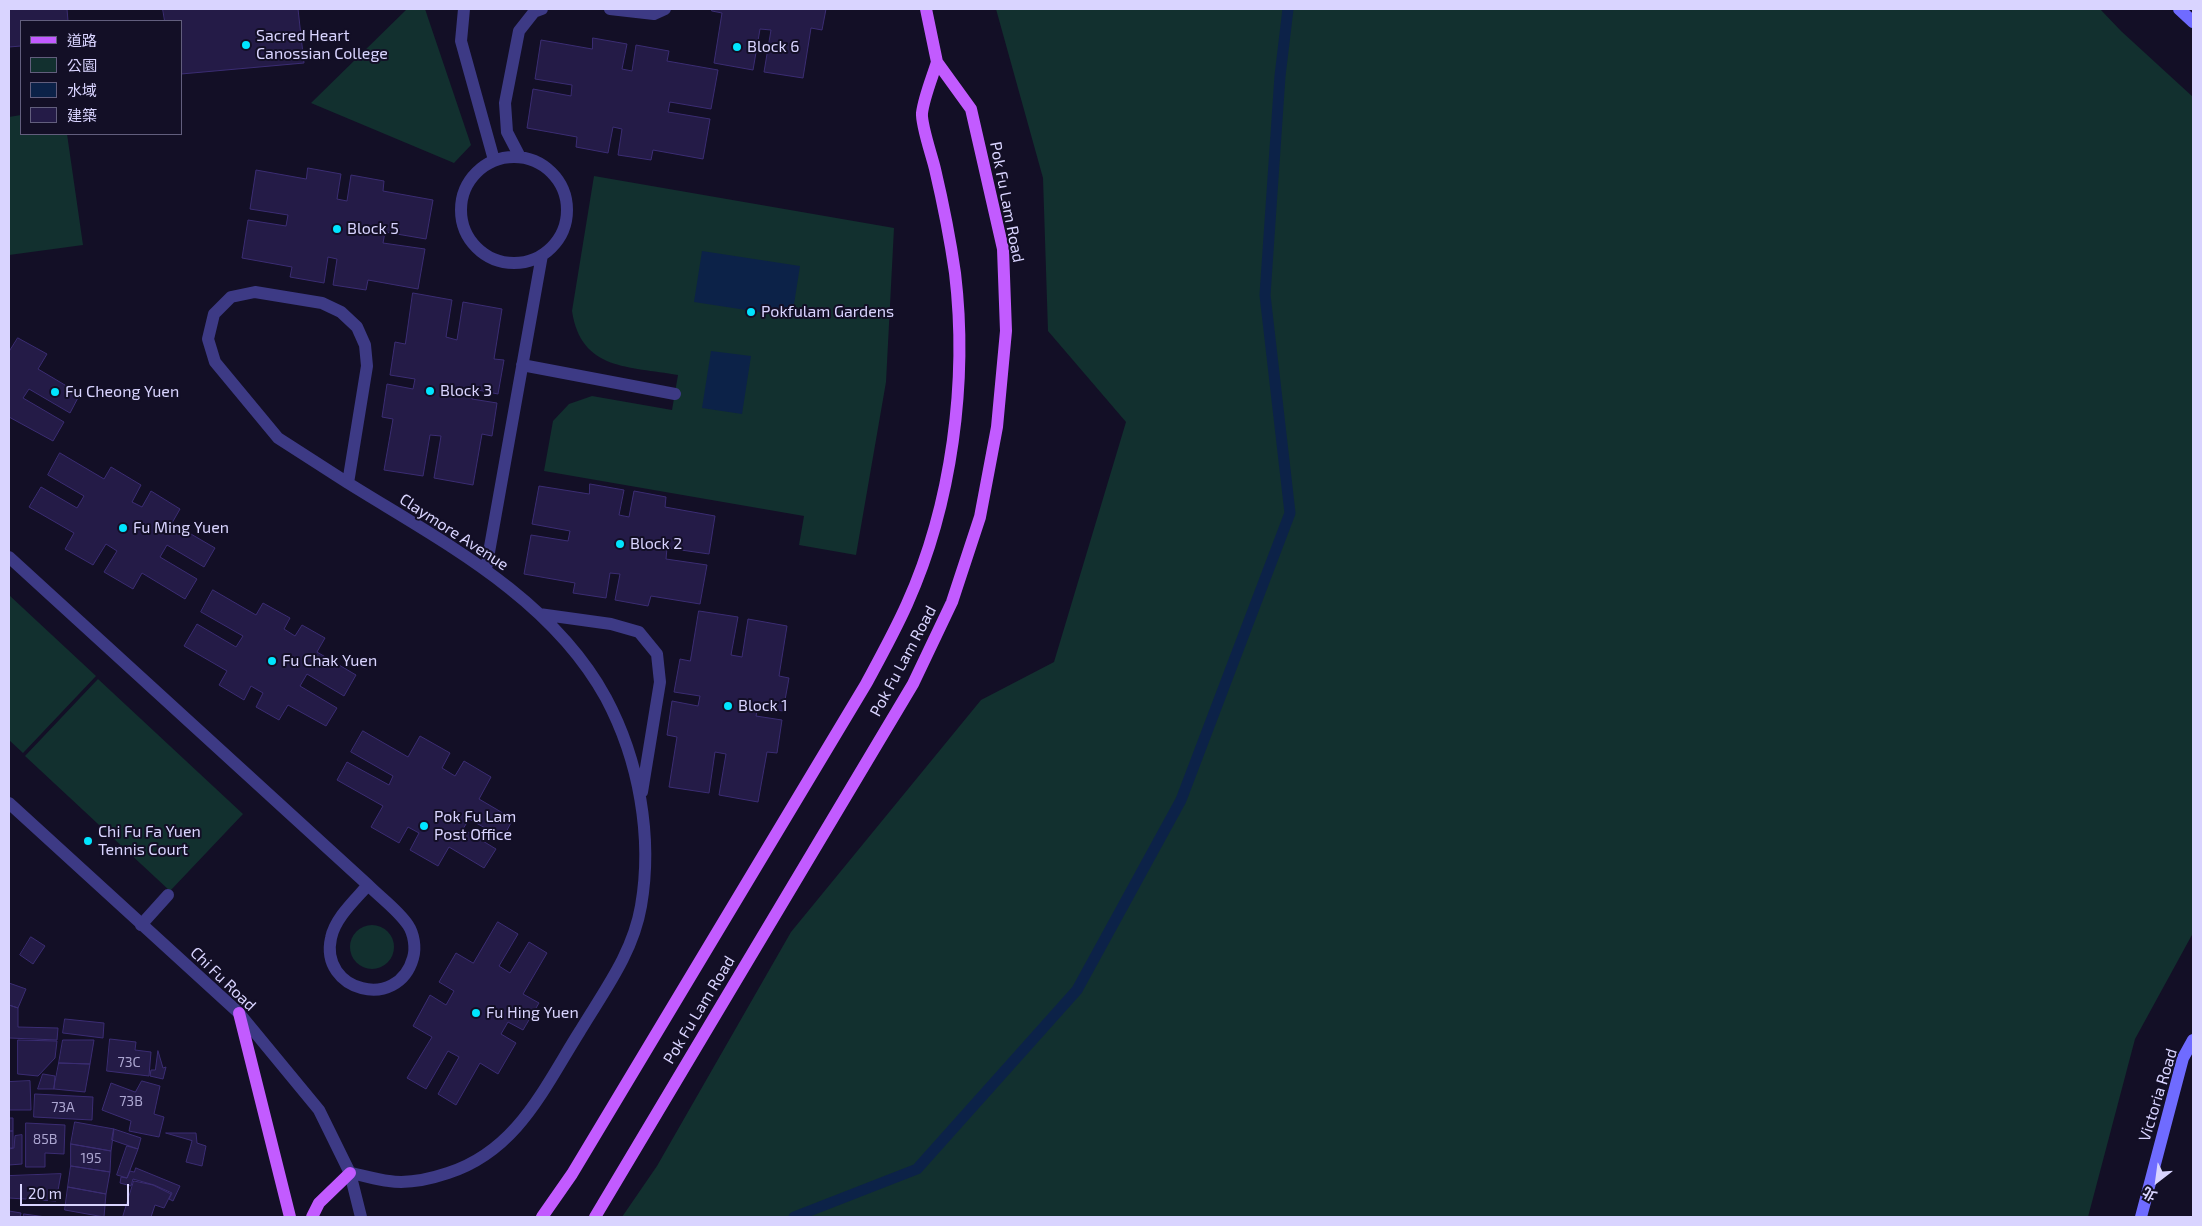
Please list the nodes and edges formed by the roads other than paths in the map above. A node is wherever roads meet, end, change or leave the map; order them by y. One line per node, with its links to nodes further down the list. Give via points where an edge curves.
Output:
1 (464, 9): 10 (street, via 461,41)
2 (542, 9): 9 (street, via 534,12 520,31 505,103 507,132)
3 (610, 9): 4 (street, via 654,14)
4 (665, 9)
5 (926, 9): 8 (main road, Pok Fu Lam Road)
6 (2179, 9): 7 (main road)
7 (2193, 22)
8 (936, 62): 29 (main road, Pok Fu Lam Road, via 922,114 952,252 959,335 958,380 948,472 923,561 908,602 866,684 572,1174); 30 (main road, Pok Fu Lam Road, via 971,109 1003,249 1006,331 992,455 980,517 952,602 912,684)
9 (520, 157): 10 (street); 11 (street, via 538,163 553,174 563,190 567,208 565,226 556,242)
10 (494, 160): 11 (street, via 479,169 468,182 461,199 461,217 466,234 476,248 491,258 508,263 526,262)
11 (542, 255): 12 (street)
12 (522, 366): 13 (street); 16 (street)
13 (675, 394)
14 (348, 483): 14 (street, Claymore Avenue, via 278,438 215,362 208,339 214,314 231,297 255,292 322,303 341,312 357,327 366,345 367,366); 16 (street, Claymore Avenue)
15 (9, 557): 20 (street)
16 (486, 569): 17 (street, Claymore Avenue)
17 (539, 614): 18 (street, Claymore Avenue, via 575,653 605,697 627,746); 18 (street, Claymore Avenue, via 611,624 639,632 657,654 660,682)
18 (641, 798): 25 (street, Claymore Avenue, via 645,852 641,907 626,956 528,1113 502,1144 468,1167 430,1179 390,1182)
19 (9, 803): 22 (street, Chi Fu Road)
20 (368, 885): 20 (street, via 409,926 414,940 410,967 393,985 380,990 365,990 340,976 332,964 329,950 336,924)
21 (168, 895): 22 (street)
22 (141, 924): 23 (street, Chi Fu Road)
23 (239, 1013): 25 (street, Chi Fu Road, via 319,1110); 26 (main road)
24 (2193, 1040): 31 (main road, Victoria Road, via 2183,1058)
25 (350, 1173): 27 (main road, via 319,1204); 28 (street, Chi Fu Road)
26 (290, 1217)
27 (312, 1217)
28 (361, 1217)
29 (542, 1217)
30 (595, 1217)
31 (2141, 1217)

